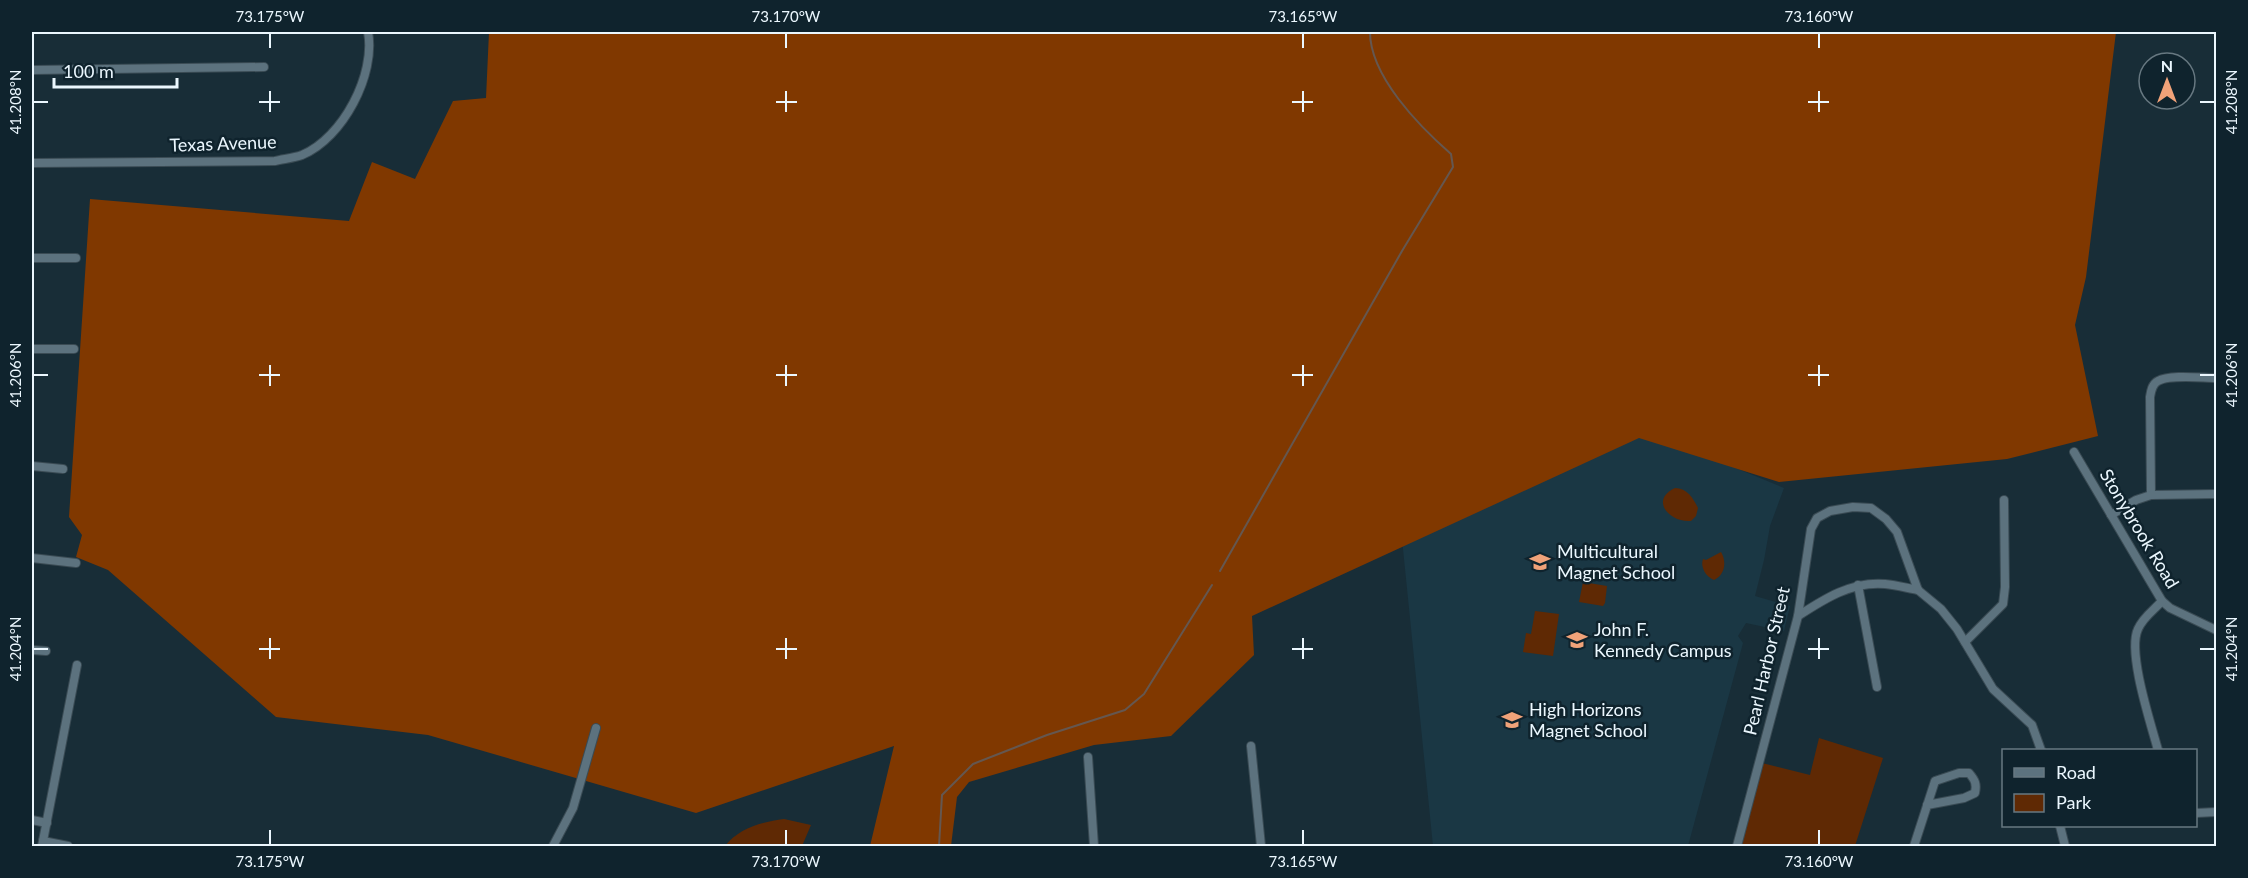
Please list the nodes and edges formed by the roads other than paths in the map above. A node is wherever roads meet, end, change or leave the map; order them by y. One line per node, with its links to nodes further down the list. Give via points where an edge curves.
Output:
1 (368, 32): 4 (street, Texas Avenue, via 364,81 349,114 322,142 302,155 274,161)
2 (264, 67): 3 (street)
3 (32, 70)
4 (32, 163)
5 (32, 258): 6 (street)
6 (76, 258)
7 (32, 349): 8 (street)
8 (74, 349)
9 (2217, 378): 14 (street, via 2167,378 2152,388)
10 (2074, 452): 16 (street, Stonybrook Road)
11 (32, 466): 12 (street)
12 (63, 470)
13 (2217, 494): 14 (street)
14 (2151, 495): 16 (street)
15 (2004, 501): 24 (street, via 2002,604)
16 (2111, 515): 21 (street, Stonybrook Road)
17 (32, 558): 18 (street)
18 (76, 563)
19 (1858, 585): 20 (street, via 1884,584); 22 (street); 28 (street)
20 (1917, 590): 22 (street, Pearl Harbor Street, via 1897,532 1886,519 1871,508 1830,511 1817,518 1811,528); 24 (street, via 1941,609)
21 (2162, 601): 23 (street, Stonybrook Road); 32 (street, via 2137,630 2134,648)
22 (1797, 616): 45 (street, Pearl Harbor Street)
23 (2217, 630)
24 (1965, 642): 31 (street, via 1993,689 2032,725)
25 (32, 650): 26 (street)
26 (46, 651)
27 (77, 665): 38 (street)
28 (1877, 687)
29 (596, 728): 42 (street, via 573,808)
30 (1251, 746): 44 (street)
31 (2041, 749)
32 (2158, 749)
33 (1088, 757): 43 (street)
34 (1928, 806): 34 (street, via 1964,798 1975,793 1977,785 1969,773 1935,782); 46 (street)
35 (2217, 812): 36 (street)
36 (2197, 813)
37 (32, 820): 38 (street)
38 (47, 823): 40 (street)
39 (2060, 827): 47 (street)
40 (42, 844): 41 (street)
41 (68, 846)
42 (554, 846)
43 (1094, 846)
44 (1261, 846)
45 (1737, 846)
46 (1914, 846)
47 (2065, 846)

